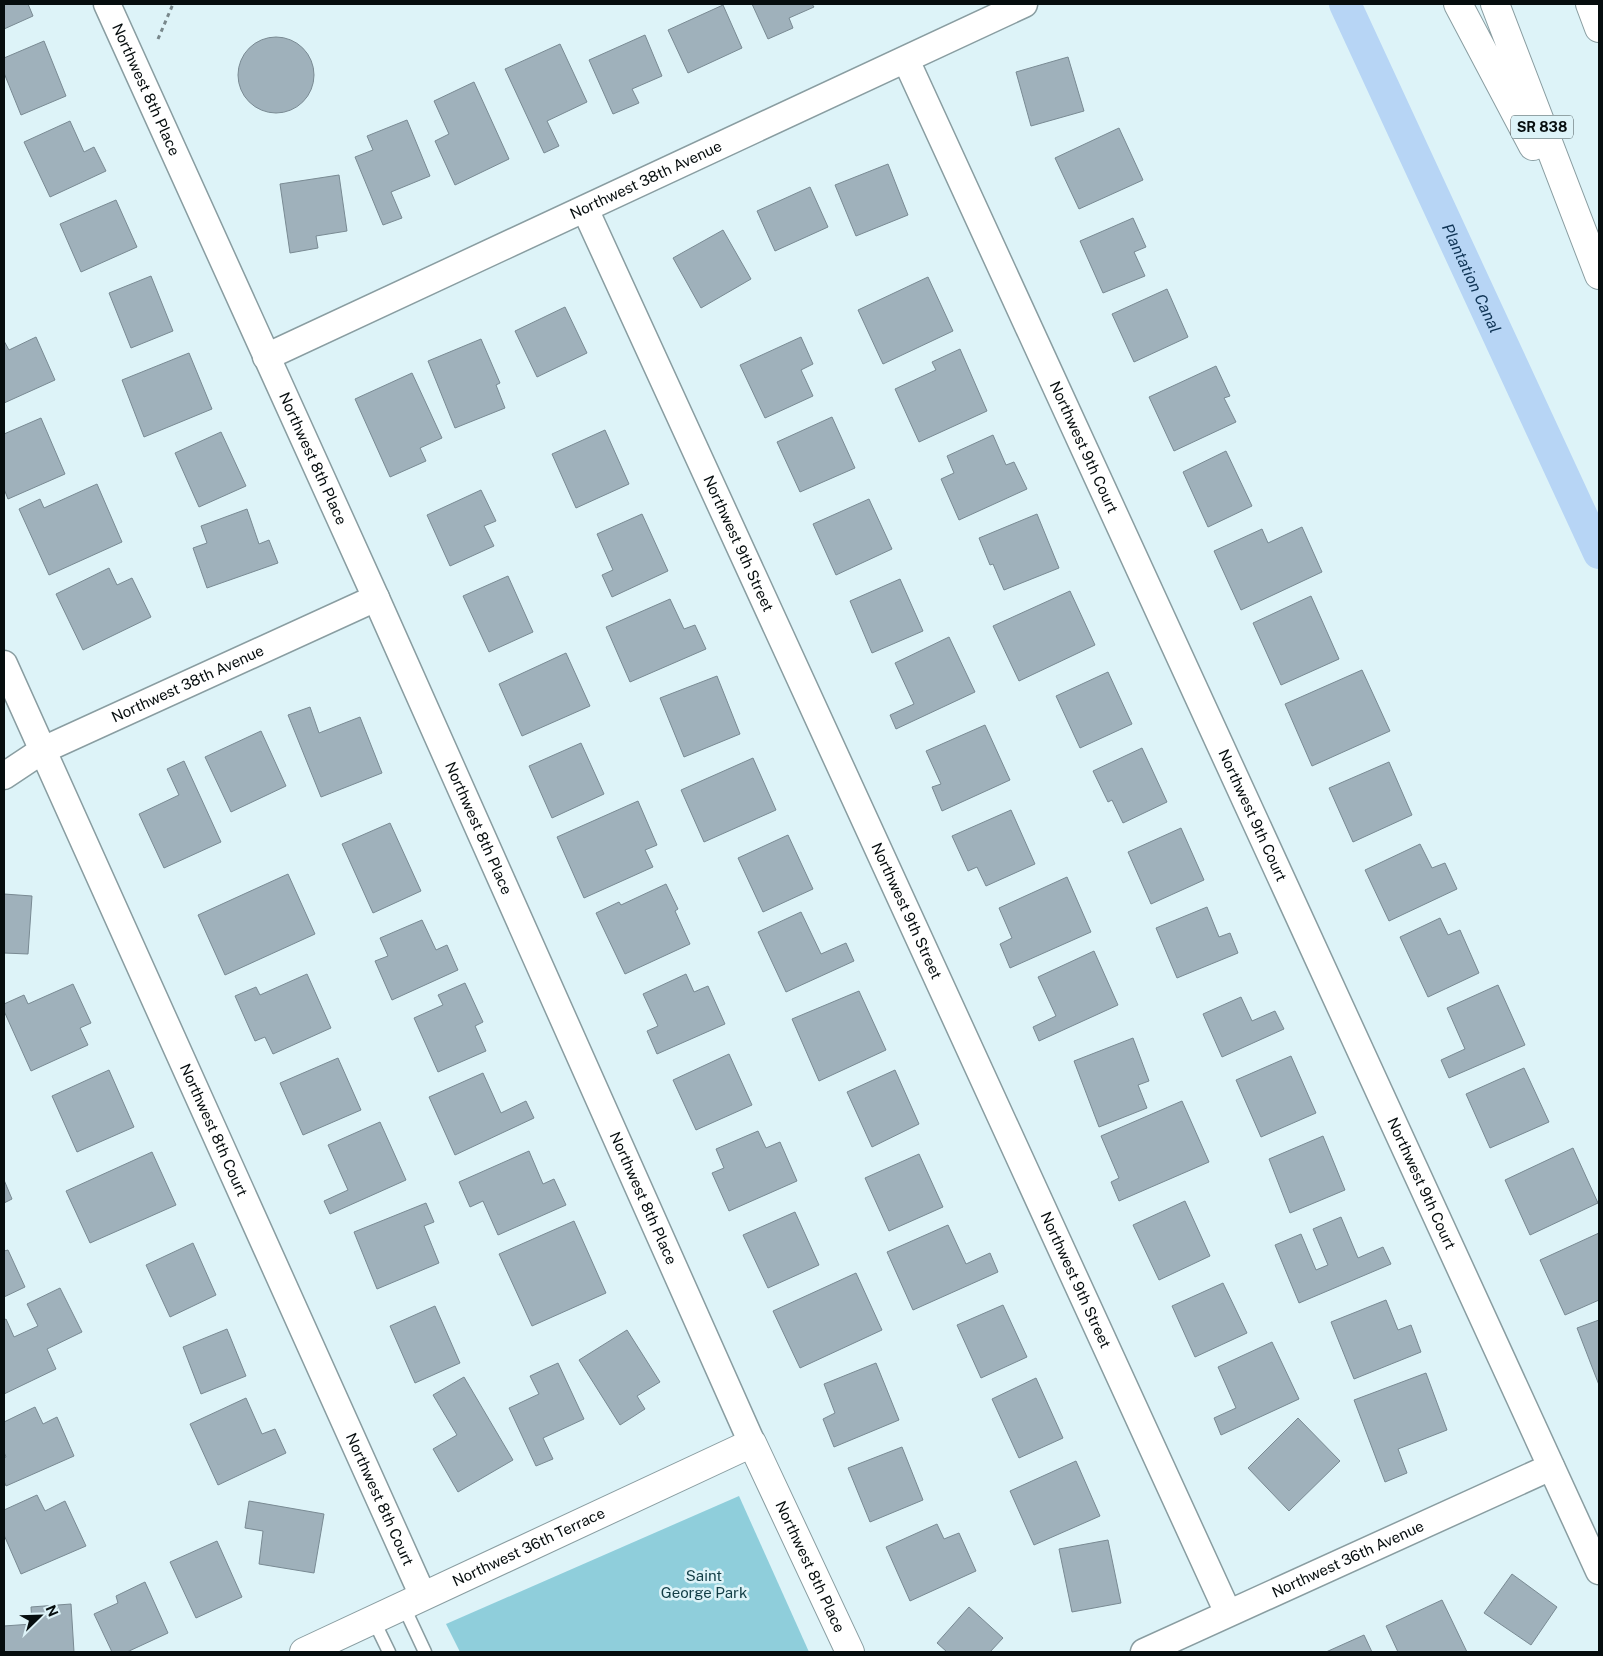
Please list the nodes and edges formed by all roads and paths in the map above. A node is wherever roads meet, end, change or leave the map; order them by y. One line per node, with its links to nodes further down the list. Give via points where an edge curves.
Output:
1 (107, 4): 13 (street, Northwest 8th Place)
2 (172, 4): 8 (path)
3 (1024, 4): 9 (street, Northwest 38th Avenue)
4 (1458, 4): 11 (street)
5 (1495, 4): 11 (street, SR 838)
6 (1590, 4): 7 (street)
7 (1599, 28)
8 (158, 39)
9 (906, 60): 10 (street, Northwest 38th Avenue); 19 (street, Northwest 9th Court)
10 (585, 209): 13 (street, Northwest 38th Avenue); 22 (street, Northwest 9th Street)
11 (1588, 249): 12 (street, SR 838)
12 (1599, 275)
13 (266, 357): 14 (street, Northwest 8th Place)
14 (376, 598): 16 (street, Northwest 38th Avenue); 18 (street, Northwest 8th Place)
15 (4, 664): 16 (street, Northwest 8th Court)
16 (43, 750): 17 (street, Northwest 38th Avenue); 21 (street, Northwest 8th Court)
17 (4, 776)
18 (752, 1443): 21 (street, Northwest 36th Terrace); 27 (street, Northwest 8th Place)
19 (1551, 1467): 20 (street, Northwest 9th Court); 22 (street, Northwest 36th Avenue)
20 (1599, 1571)
21 (413, 1600): 23 (street, Northwest 36th Terrace); 26 (lane)
22 (1228, 1613): 28 (street, Northwest 36th Avenue)
23 (373, 1619): 24 (street, Northwest 36th Terrace); 25 (lane)
24 (304, 1652)
25 (389, 1652)
26 (425, 1652)
27 (850, 1652)
28 (1144, 1652)

